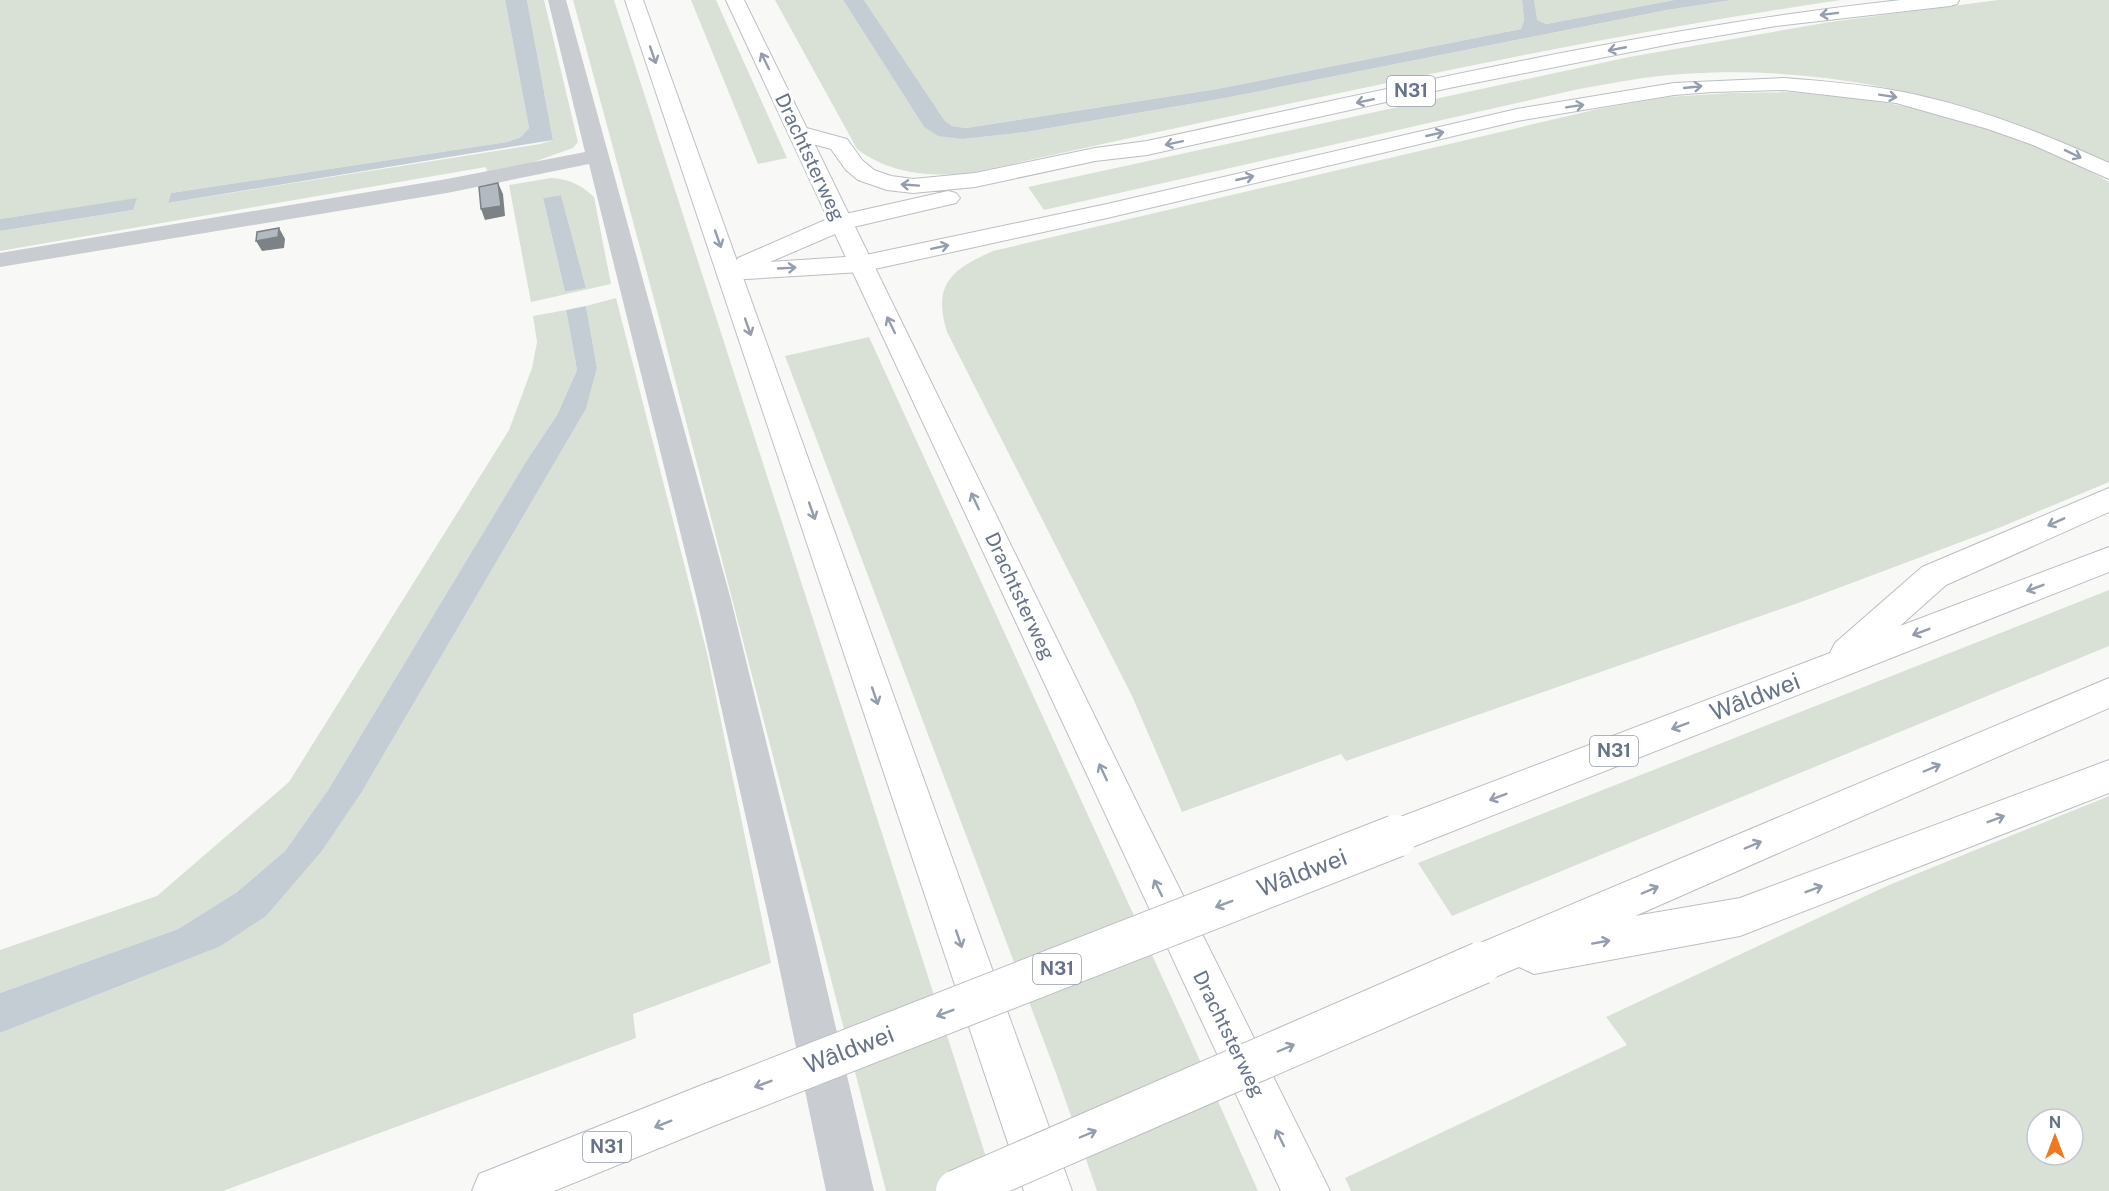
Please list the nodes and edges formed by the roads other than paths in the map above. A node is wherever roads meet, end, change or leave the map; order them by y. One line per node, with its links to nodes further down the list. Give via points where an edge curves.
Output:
1 (557, 0): 7 (street)
2 (634, 0): 12 (main road, one-way to 12)
3 (735, 0): 5 (main road, Drachtsterweg, one-way to 3)
4 (1950, 0): 6 (main road, N31, one-way to 6, via 1675,37)
5 (799, 133): 6 (main road, N31, one-way to 5, via 1092,155 969,181 909,186 867,176 839,144); 9 (main road, Drachtsterweg)
6 (1147, 148): 9 (main road, N31, via 1099,165)
7 (597, 156): 10 (street, via 447,186); 20 (street, via 714,600)
8 (2109, 172): 11 (main road, N31, one-way to 8, via 1517,115 1712,86 1821,87 1897,98 1996,124)
9 (841, 222): 11 (main road, Drachtsterweg); 12 (main road)
10 (0, 260)
11 (861, 264): 12 (main road, one-way to 11); 23 (main road, Drachtsterweg, one-way to 11)
12 (729, 272): 22 (main road, one-way to 22)
13 (2109, 499): 15 (main road, N31, one-way to 15, via 1934,576)
14 (2109, 559): 15 (main road, Wâldwei / N31, one-way to 15)
15 (1832, 666): 19 (main road, Wâldwei / N31, one-way to 19, bridge)
16 (2109, 692): 18 (main road, one-way to 16)
17 (2109, 776): 18 (main road, one-way to 17, via 1740,917)
18 (1481, 963): 21 (main road, one-way to 18, bridge)
19 (496, 1191)
20 (850, 1191)
21 (957, 1191)
22 (1048, 1191)
23 (1306, 1191)

